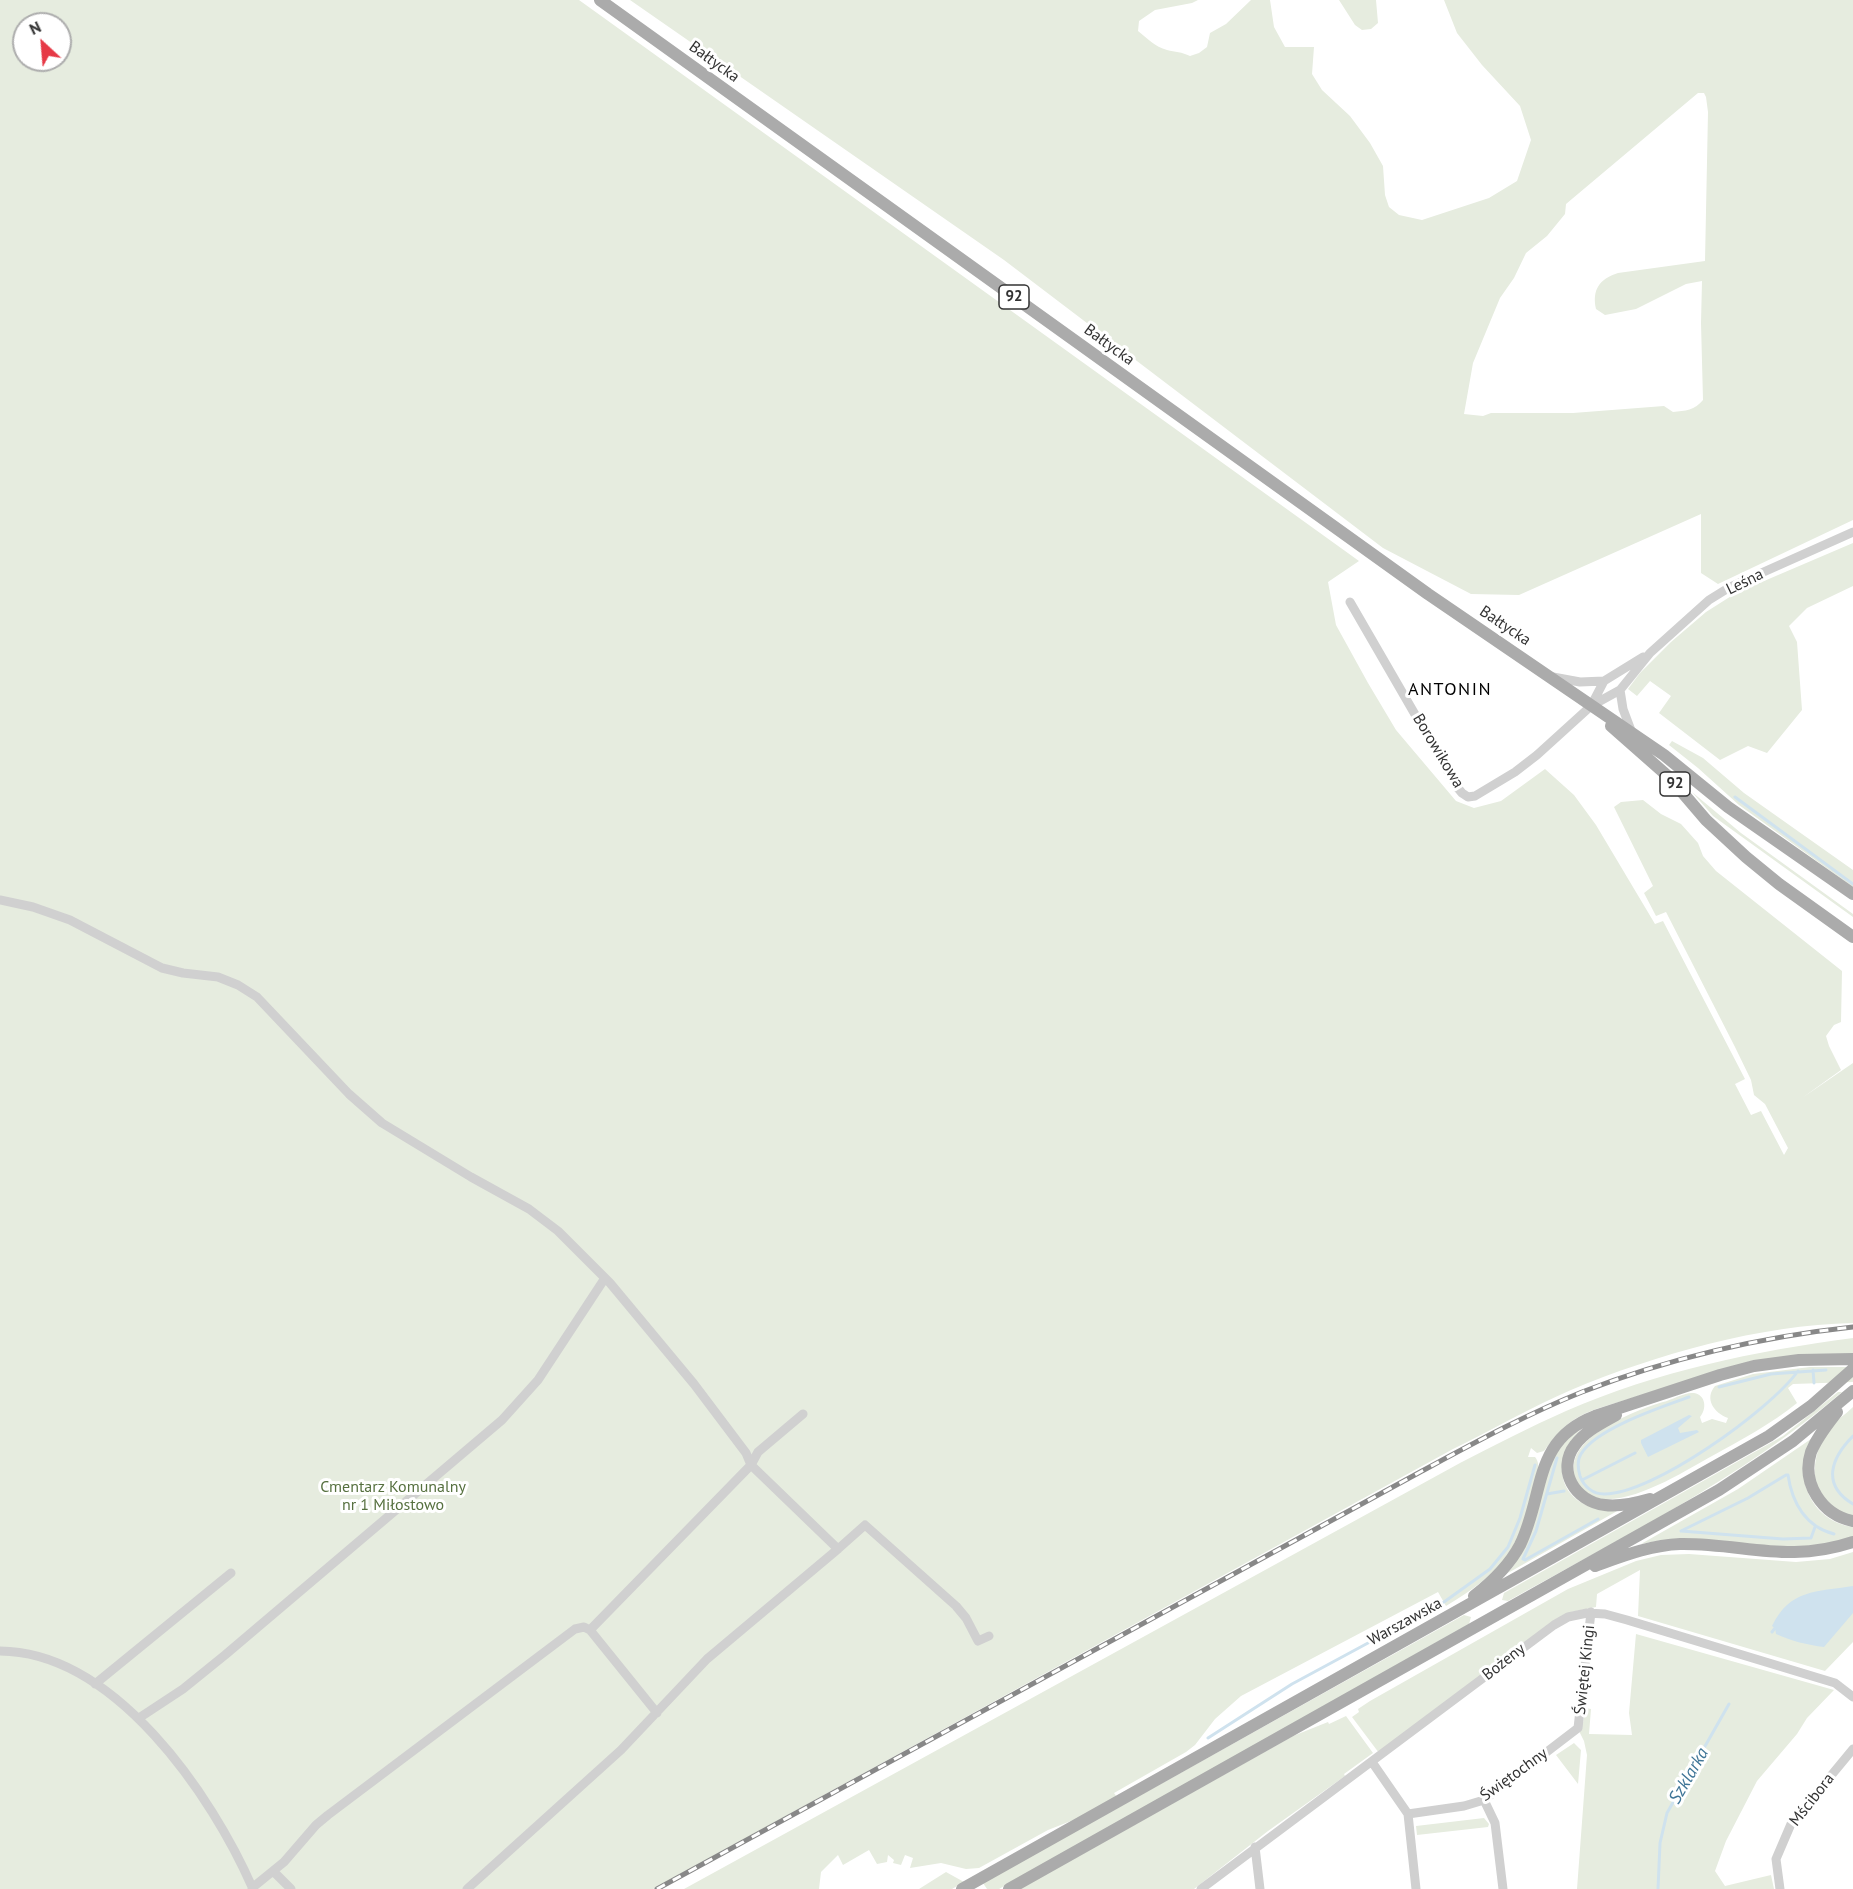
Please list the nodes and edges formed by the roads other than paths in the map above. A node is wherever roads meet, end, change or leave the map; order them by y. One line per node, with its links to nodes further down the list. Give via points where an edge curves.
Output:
1 (600, 0): 5 (main road, Bałtycka / 92, via 1428,594)
2 (1853, 532): 4 (street, Leśna, via 1709,600)
3 (1350, 602): 8 (street, Borowikowa, via 1457,787 1468,796 1482,793 1522,766)
4 (1650, 652): 6 (street, Leśna); 7 (street, Leśna)
5 (1550, 677): 6 (street); 8 (main road, Bałtycka / 92)
6 (1604, 681): 8 (street)
7 (1620, 690): 8 (street, Leśna); 10 (street)
8 (1591, 706): 9 (main road, Bałtycka / 92)
9 (1601, 714): 10 (main road, Bałtycka / 92); 13 (main road, Bałtycka / 92, via 1676,784 1733,846)
10 (1632, 733): 11 (main road, Bałtycka / 92, via 1728,807)
11 (1853, 894)
12 (0, 900): 14 (street, via 70,920 162,968 218,977 247,990 362,1107 422,1148 529,1209 558,1231)
13 (1853, 937)
14 (605, 1278): 20 (street, via 724,1422); 35 (street, via 538,1380 502,1420 183,1689)
15 (1853, 1359): 18 (main road, via 1754,1366)
16 (1853, 1369): 21 (main road, Warszawska, via 1779,1430)
17 (1852, 1391): 22 (main road, via 1817,1441 1809,1461 1809,1474 1821,1503 1832,1513); 26 (main road, via 1800,1436 1738,1479)
18 (1642, 1402): 21 (main road, via 1580,1439 1569,1455 1569,1478 1579,1495 1603,1505 1626,1504); 28 (main road, via 1589,1419 1558,1440 1547,1459 1527,1528 1511,1560 1481,1591)
19 (803, 1414): 20 (street, via 758,1452)
20 (751, 1465): 24 (street); 29 (street)
21 (1671, 1492): 28 (main road, Warszawska)
22 (1853, 1521)
23 (1853, 1542): 26 (main road, via 1820,1551 1791,1553 1661,1546)
24 (838, 1550): 30 (street, via 865,1525 956,1606 978,1641); 34 (street, via 707,1659)
25 (231, 1573): 32 (street)
26 (1563, 1578): 48 (main road)
27 (1591, 1612): 33 (street, Bożeny, via 1835,1683); 36 (street, Świętej Kingi); 38 (street, Bożeny, via 1568,1617 1546,1630)
28 (1434, 1625): 43 (main road, Warszawska)
29 (590, 1630): 34 (street); 42 (street, via 584,1627 571,1631 343,1803 316,1825)
30 (989, 1636)
31 (0, 1651): 32 (street, via 30,1654)
32 (95, 1684): 35 (street)
33 (1853, 1697)
34 (657, 1713): 46 (street)
35 (139, 1718): 44 (street, via 220,1823)
36 (1578, 1728): 39 (street, Świętochny)
37 (1853, 1749): 53 (street, Mścibora, via 1791,1824 1776,1860)
38 (1372, 1762): 40 (street); 41 (street, Bożeny)
39 (1484, 1800): 40 (street, Świętochny); 52 (street, via 1495,1823)
40 (1408, 1814): 51 (street)
41 (1255, 1847): 49 (street, Bożeny); 50 (street)
42 (274, 1872): 44 (street); 45 (street)
43 (976, 1886): 47 (main road, Warszawska)
44 (253, 1889)
45 (291, 1889)
46 (467, 1889)
47 (962, 1889)
48 (1009, 1889)
49 (1201, 1889)
50 (1260, 1889)
51 (1416, 1889)
52 (1503, 1889)
53 (1780, 1889)

